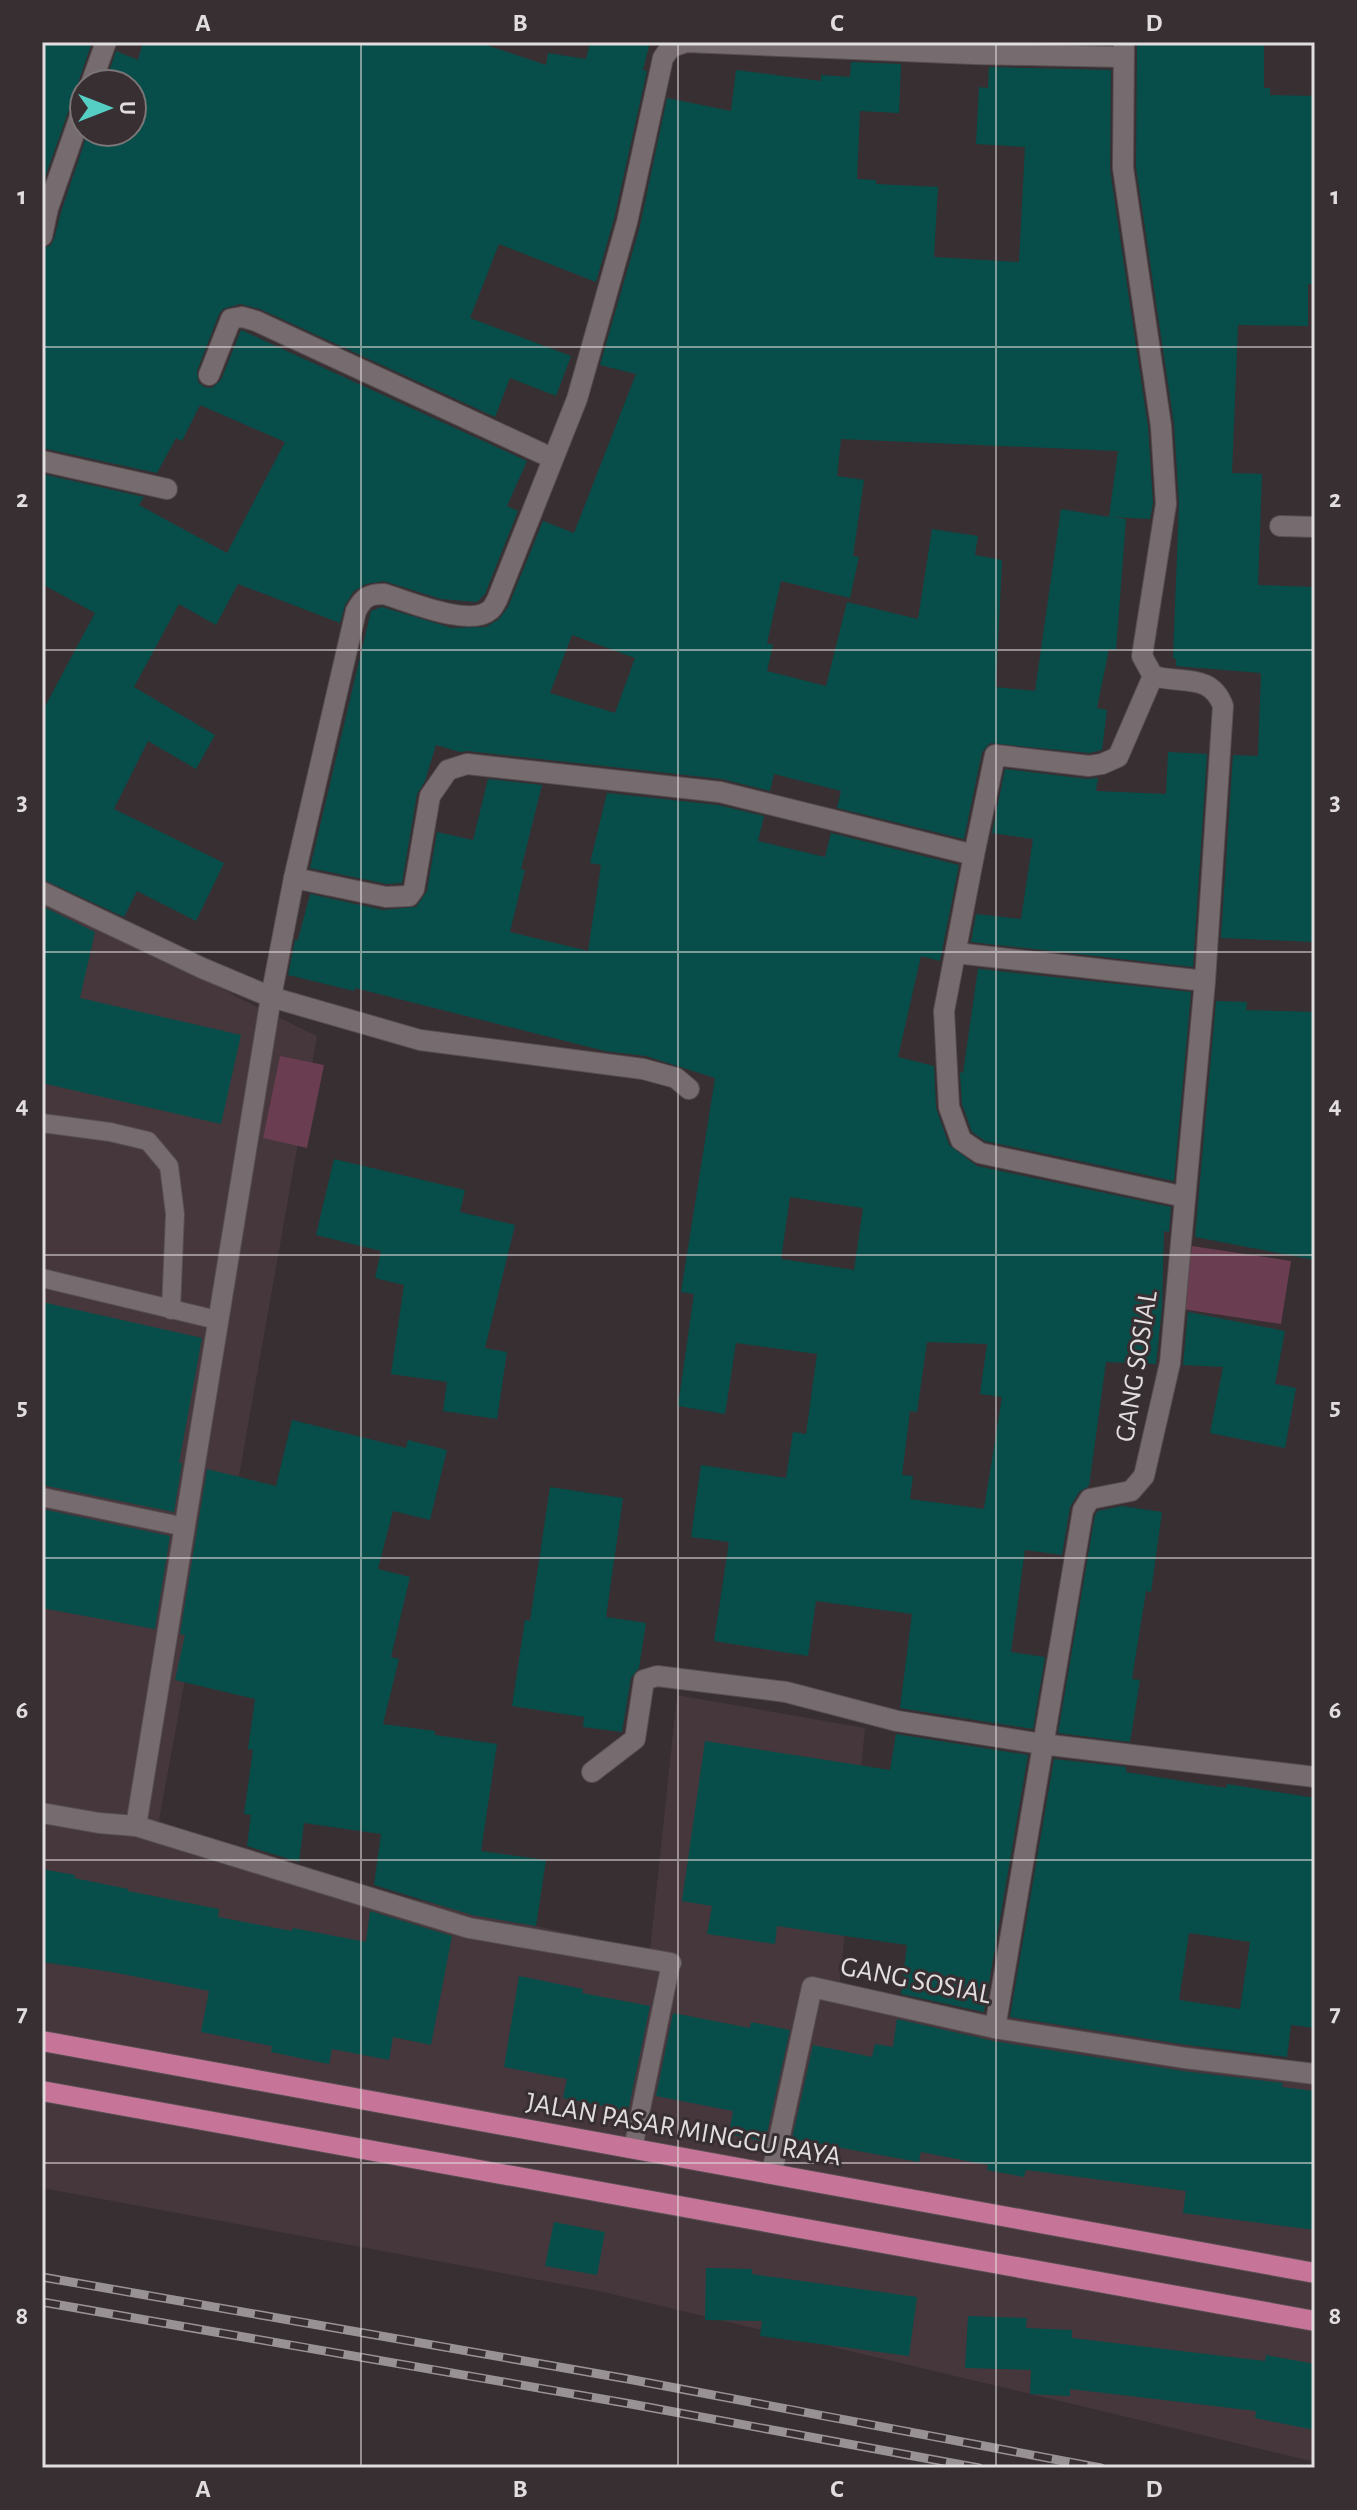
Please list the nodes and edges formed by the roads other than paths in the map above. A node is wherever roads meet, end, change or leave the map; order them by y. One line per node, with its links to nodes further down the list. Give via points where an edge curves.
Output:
1 (106, 42): 3 (street)
2 (1124, 50): 7 (street, via 974,54 687,42 671,47 656,83 608,297 577,399); 12 (street, via 1123,168 1161,426 1166,504 1142,656)
3 (97, 68)
4 (69, 148): 5 (street)
5 (42, 236)
6 (209, 375): 7 (street, via 231,319 242,317)
7 (552, 458): 14 (street, via 490,611 463,617 384,594 362,600)
8 (42, 461): 9 (street)
9 (167, 489)
10 (1280, 526): 11 (street)
11 (1315, 527)
12 (1153, 676): 13 (street, via 1118,757 1089,766 995,755); 17 (street, GANG SOSIAL, via 1210,685 1223,706)
13 (974, 855): 14 (street, via 720,792 467,764 448,770 430,796 409,896 386,897); 16 (street)
14 (294, 878): 18 (street)
15 (42, 892): 18 (street)
16 (956, 953): 17 (street); 21 (street, via 944,1011 949,1107 961,1140 980,1153)
17 (1205, 981): 21 (street, GANG SOSIAL)
18 (271, 997): 19 (street, via 420,1040 643,1069 676,1078); 24 (street)
19 (689, 1089)
20 (42, 1123): 23 (lane, via 148,1141 169,1166 175,1214)
21 (1185, 1197): 27 (street, GANG SOSIAL, via 1170,1363 1144,1476 1131,1491 1090,1499 1083,1510)
22 (42, 1278): 23 (lane)
23 (171, 1310): 24 (lane)
24 (217, 1320): 26 (street)
25 (42, 1497): 26 (lane)
26 (185, 1527): 31 (street)
27 (1042, 1744): 28 (street, via 897,1721 786,1692 657,1676 644,1680 635,1739); 29 (street); 33 (street, GANG SOSIAL)
28 (592, 1772)
29 (1315, 1777)
30 (42, 1813): 31 (street)
31 (136, 1826): 32 (street, via 469,1928)
32 (670, 1967): 37 (lane)
33 (995, 2028): 35 (street); 38 (street, GANG SOSIAL, via 811,1992)
34 (42, 2041): 37 (main road, JALAN PASAR MINGGU RAYA)
35 (1315, 2074)
36 (42, 2091): 40 (main road)
37 (633, 2148): 38 (main road, JALAN PASAR MINGGU RAYA)
38 (772, 2172): 39 (main road, JALAN PASAR MINGGU RAYA)
39 (1315, 2273)
40 (1315, 2321)

